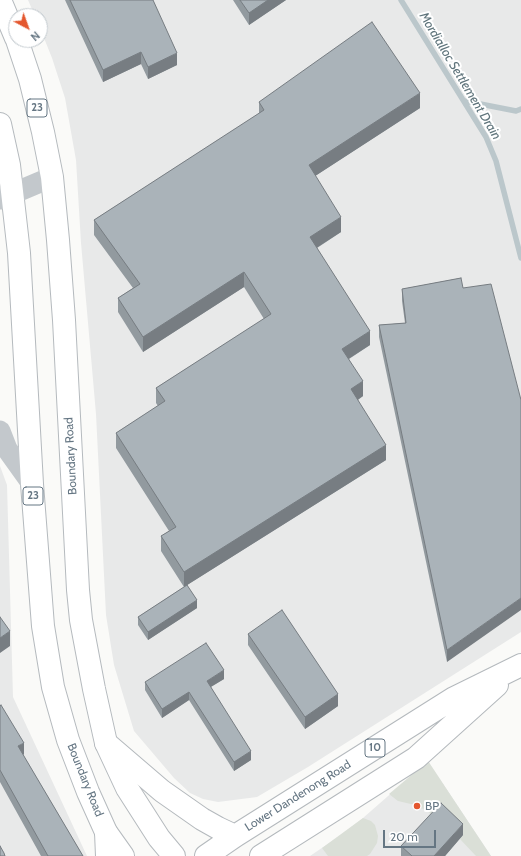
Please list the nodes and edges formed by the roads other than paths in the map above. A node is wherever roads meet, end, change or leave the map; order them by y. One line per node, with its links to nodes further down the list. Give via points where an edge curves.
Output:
1 (0, 0): 2 (main road, Boundary Road / 23)
2 (8, 20)
3 (19, 48): 5 (main road, Boundary Road / 23, via 44,132)
4 (0, 124): 6 (main road, Boundary Road / 23, via 8,158)
5 (52, 177): 6 (street); 10 (main road, Boundary Road / 23, via 64,320 78,590 81,620)
6 (7, 196): 8 (main road, Boundary Road / 23, via 19,253)
7 (0, 431): 8 (street, via 7,449)
8 (32, 484): 11 (main road, Boundary Road / 23, via 43,626 54,687 68,740)
9 (519, 666): 12 (main road, Lower Dandenong Road / 10, via 416,758); 13 (main road, Lower Dandenong Road / 10, via 454,698)
10 (106, 743): 13 (main road, via 162,792 202,819); 16 (main road, Boundary Road / 23, via 127,788 159,838)
11 (106, 832): 14 (main road); 15 (main road, Boundary Road / 23)
12 (298, 833): 18 (main road, Lower Dandenong Road / 10); 19 (main road)
13 (235, 836): 17 (main road, Lower Dandenong Road / 10)
14 (107, 856)
15 (123, 856)
16 (174, 856)
17 (206, 856)
18 (261, 856)
19 (285, 856)

